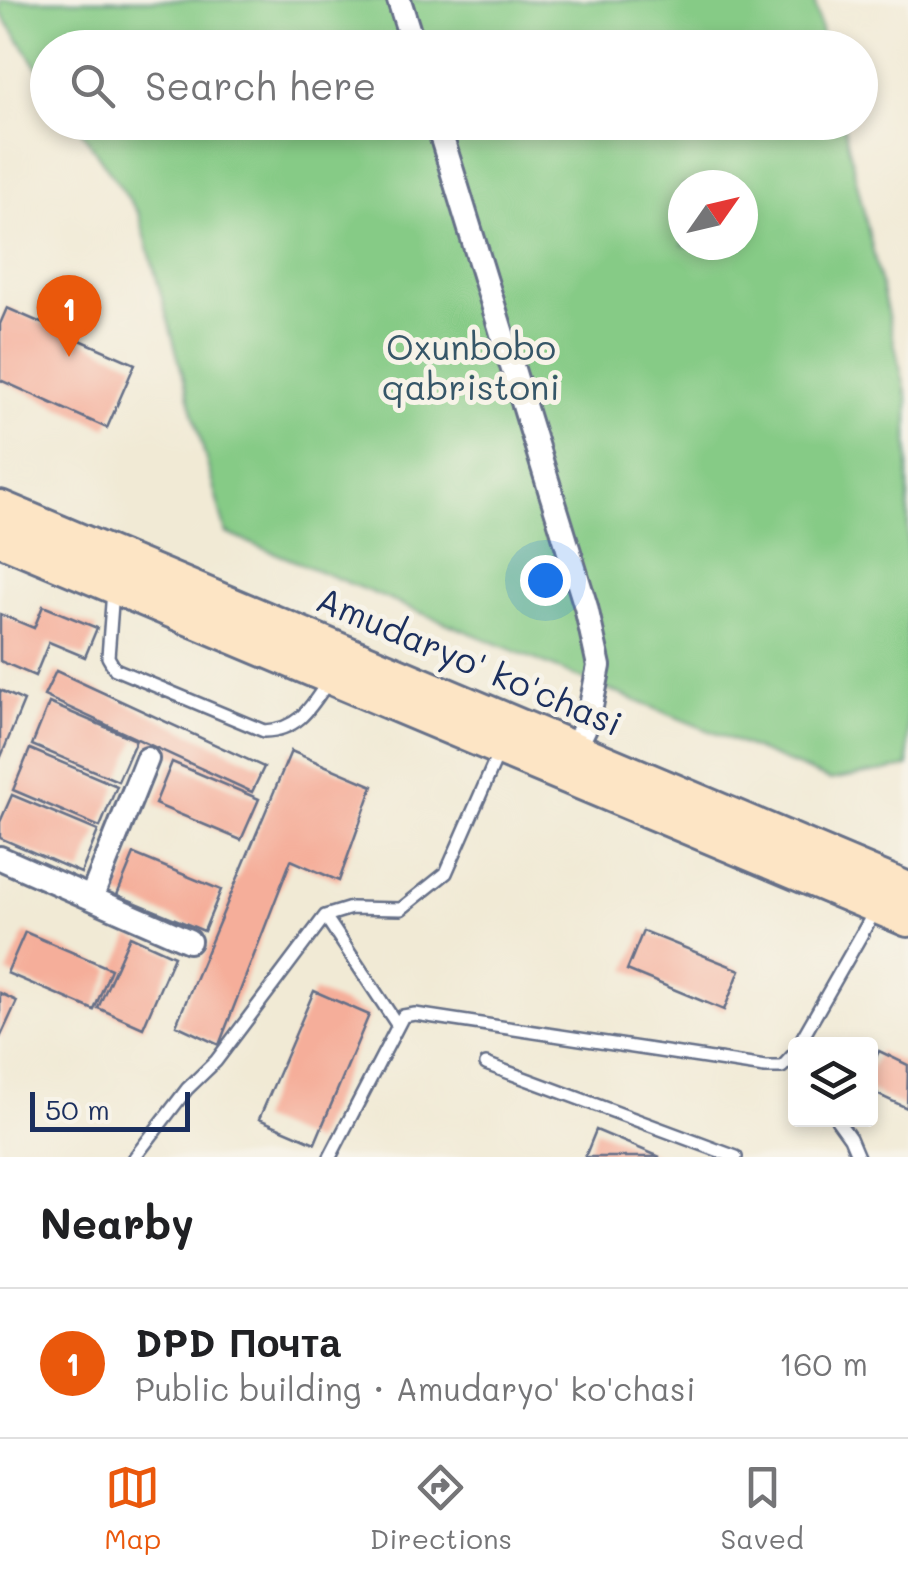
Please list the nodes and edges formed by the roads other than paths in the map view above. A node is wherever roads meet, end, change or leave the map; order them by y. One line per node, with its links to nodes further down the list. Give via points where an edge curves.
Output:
1 (399, 0): 2 (street)
2 (408, 30)
3 (443, 140): 9 (street, via 599,666 588,721)
4 (0, 508): 9 (street, Amudaryo' ko'chasi)
5 (0, 539): 6 (street)
6 (113, 586): 7 (street); 7 (lane, via 108,657 115,669 264,732 303,719)
7 (331, 677): 8 (street)
8 (501, 748): 12 (street); 14 (lane, via 446,873 400,909 350,908)
9 (574, 750): 12 (street, Amudaryo' ko'chasi)
10 (147, 759): 13 (street)
11 (0, 858): 13 (street)
12 (892, 887): 15 (street); 18 (lane)
13 (92, 896): 16 (street)
14 (326, 916): 17 (lane); 22 (lane)
15 (908, 920)
16 (189, 941)
17 (396, 1023): 19 (lane, via 415,1014 765,1068); 23 (lane)
18 (804, 1037)
19 (788, 1062)
20 (486, 1064): 24 (lane)
21 (841, 1127): 25 (lane)
22 (135, 1157)
23 (330, 1157)
24 (736, 1157)
25 (858, 1157)

